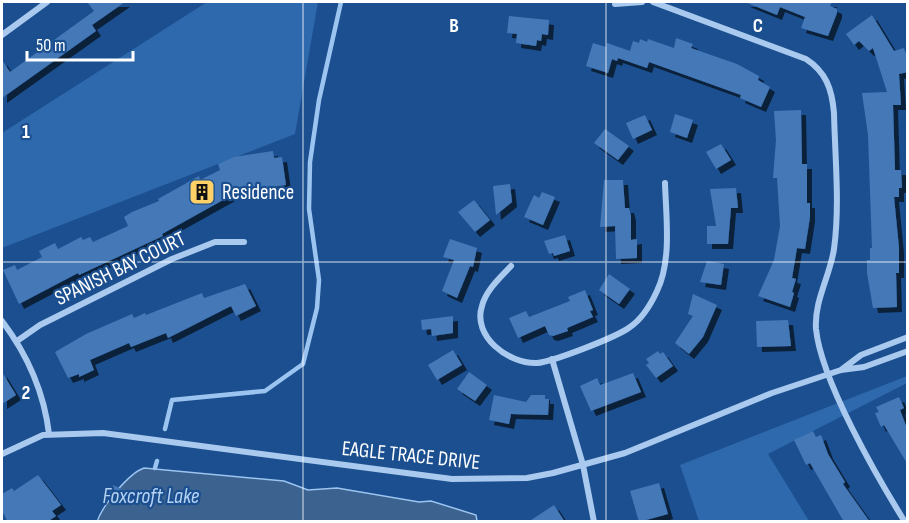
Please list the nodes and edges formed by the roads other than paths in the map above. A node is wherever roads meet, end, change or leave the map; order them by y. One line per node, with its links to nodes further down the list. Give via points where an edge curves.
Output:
1 (47, 2): 5 (street)
2 (642, 2): 4 (street)
3 (653, 2): 15 (street, via 806,59 827,80 833,96 836,232 816,327)
4 (615, 4)
5 (2, 35)
6 (665, 183): 13 (street, via 663,270 647,310 630,328)
7 (244, 242): 11 (street, SPANISH BAY COURT, via 215,242 172,259)
8 (511, 266): 13 (street, via 482,305 484,333 508,356 537,363)
9 (2, 321): 11 (street)
10 (908, 337): 14 (street, EAGLE TRACE DRIVE, via 861,355)
11 (16, 341): 16 (street, via 34,374)
12 (908, 351): 14 (street, EAGLE TRACE DRIVE, via 864,367)
13 (552, 359): 18 (street)
14 (841, 370): 15 (street, EAGLE TRACE DRIVE)
15 (828, 375): 18 (street, EAGLE TRACE DRIVE, via 763,396 625,453); 20 (street)
16 (49, 434): 17 (street, EAGLE TRACE DRIVE); 18 (street, EAGLE TRACE DRIVE, via 103,432 452,479 527,478)
17 (2, 454)
18 (583, 465): 19 (street)
19 (594, 522)
20 (905, 522)

